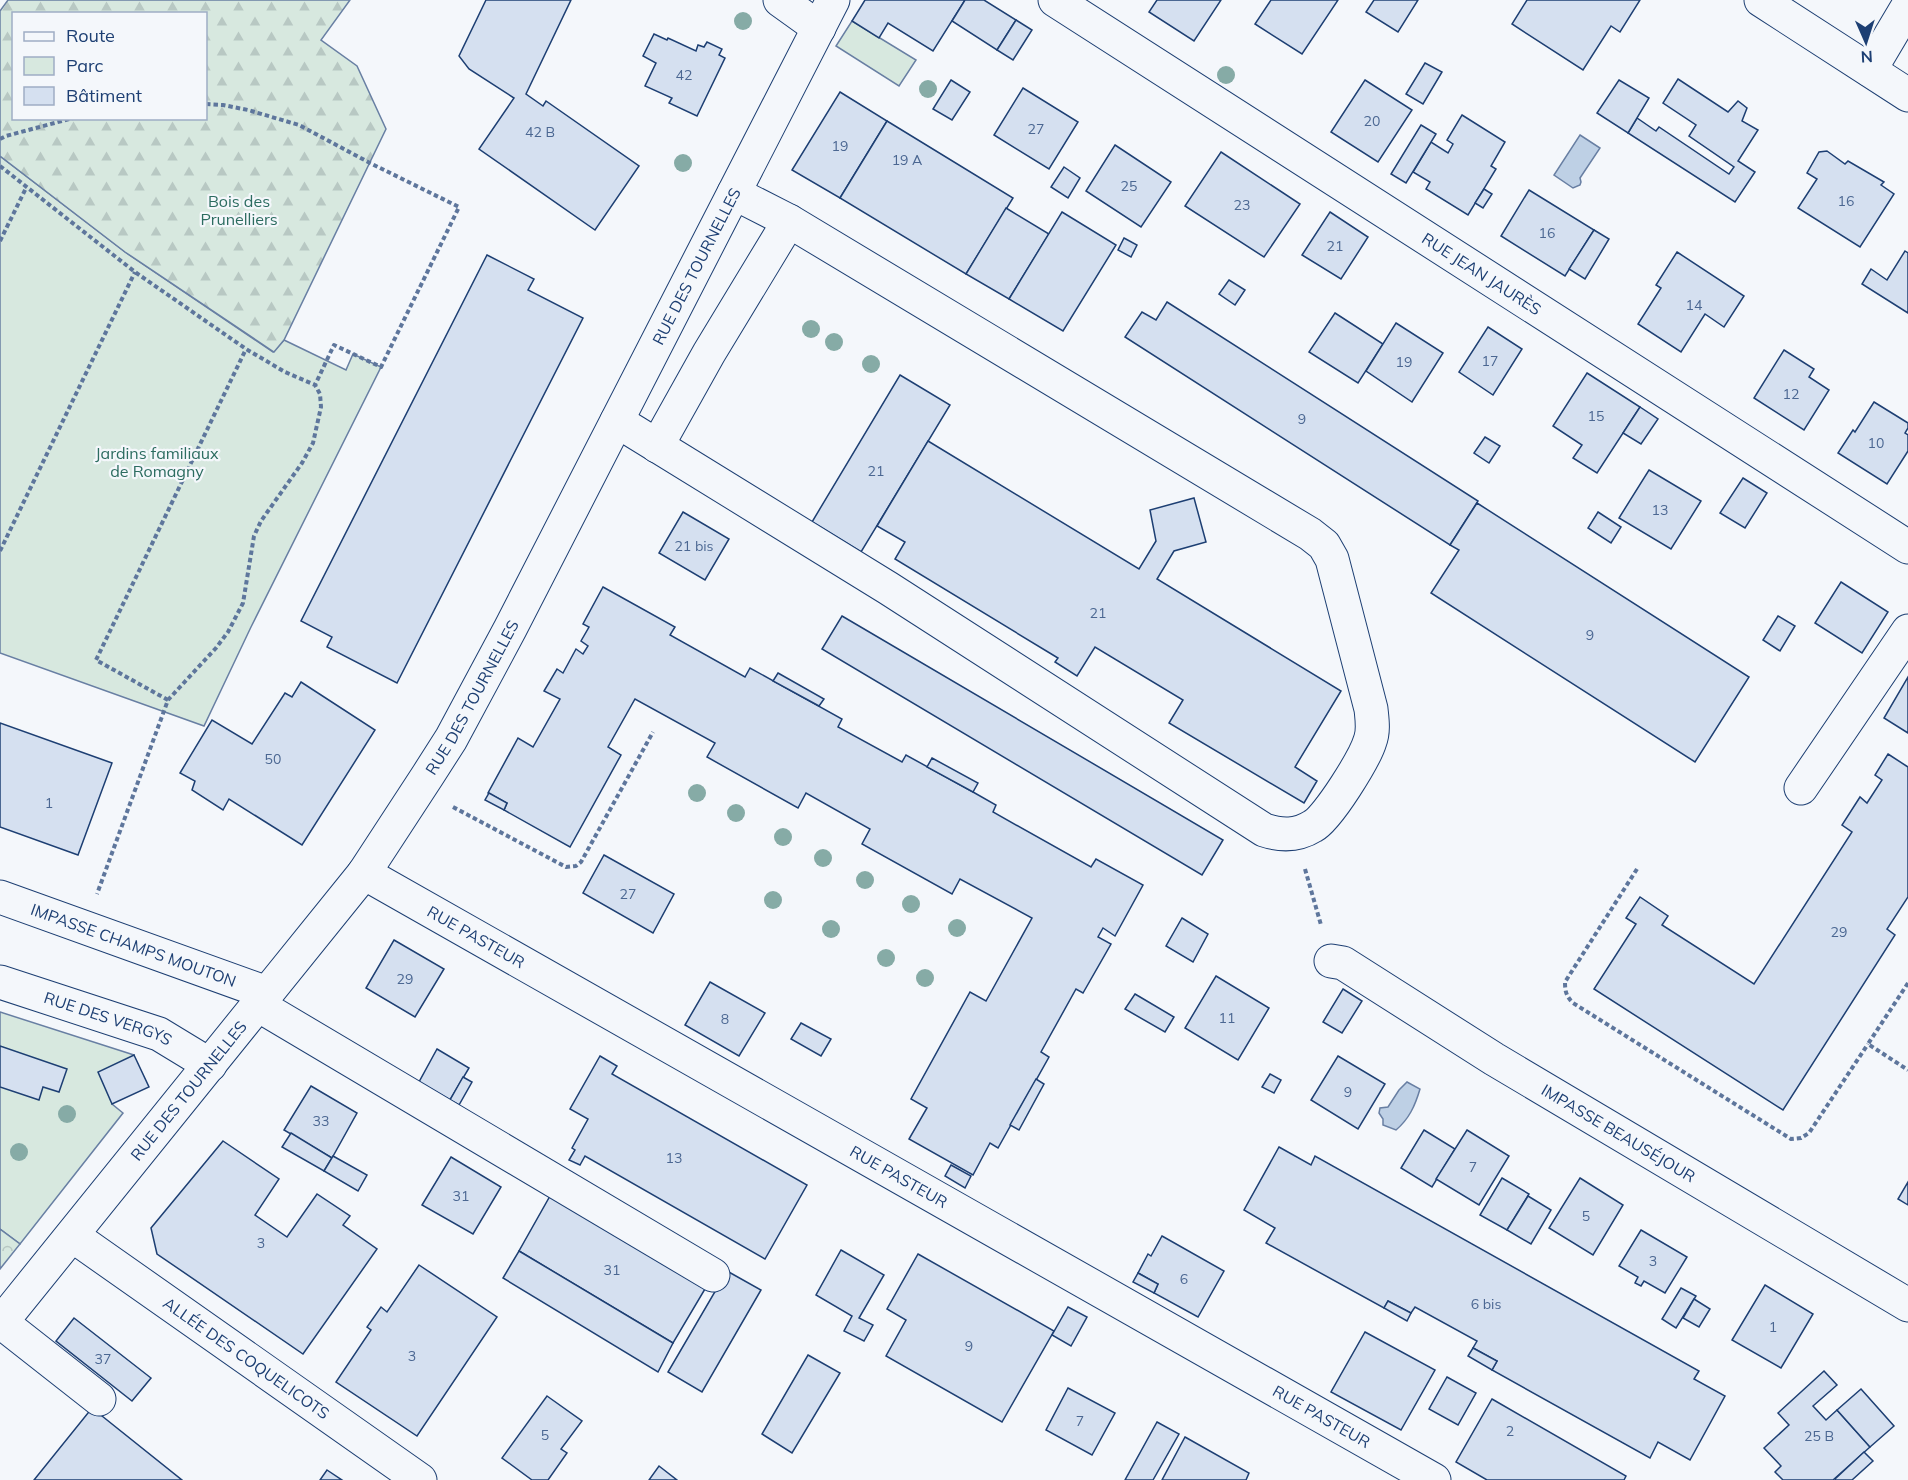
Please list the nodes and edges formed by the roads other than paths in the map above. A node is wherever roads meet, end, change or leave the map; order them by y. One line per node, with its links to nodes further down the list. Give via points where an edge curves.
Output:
1 (780, 0): 5 (street)
2 (1054, 0): 12 (street, RUE JEAN JAURÈS)
3 (1761, 0): 6 (street)
4 (1908, 6): 6 (street)
5 (826, 14): 8 (street, RUE DES TOURNELLES)
6 (1870, 70): 7 (street)
7 (1908, 94)
8 (734, 193): 9 (street); 10 (street, RUE DES TOURNELLES)
9 (789, 221): 11 (street); 11 (street, via 1324,545 1332,559 1369,699 1372,731 1367,749 1332,807 1315,825 1286,835 1264,830 888,588)
10 (617, 421): 11 (street); 15 (street, RUE DES TOURNELLES, via 450,739)
11 (657, 446)
12 (1908, 547)
13 (1908, 631): 14 (street)
14 (1801, 788)
15 (364, 873): 19 (street, RUE DES TOURNELLES); 27 (street, RUE PASTEUR)
16 (0, 897): 19 (street, IMPASSE CHAMPS MOUTON)
17 (1331, 961): 23 (street, IMPASSE BEAUSÉJOUR, via 1343,963 1494,1059)
18 (0, 982): 20 (street, RUE DES VERGYS, via 159,1034)
19 (262, 999): 20 (street, RUE DES TOURNELLES); 22 (street, IMPASSE CHAMPS MOUTON)
20 (210, 1065): 21 (street, RUE DES TOURNELLES)
21 (73, 1236): 24 (street, RUE DES TOURNELLES); 26 (street, ALLÉE DES COQUELICOTS)
22 (713, 1275)
23 (1908, 1305)
24 (1, 1323): 25 (street)
25 (99, 1399)
26 (420, 1480)
27 (1434, 1480)

